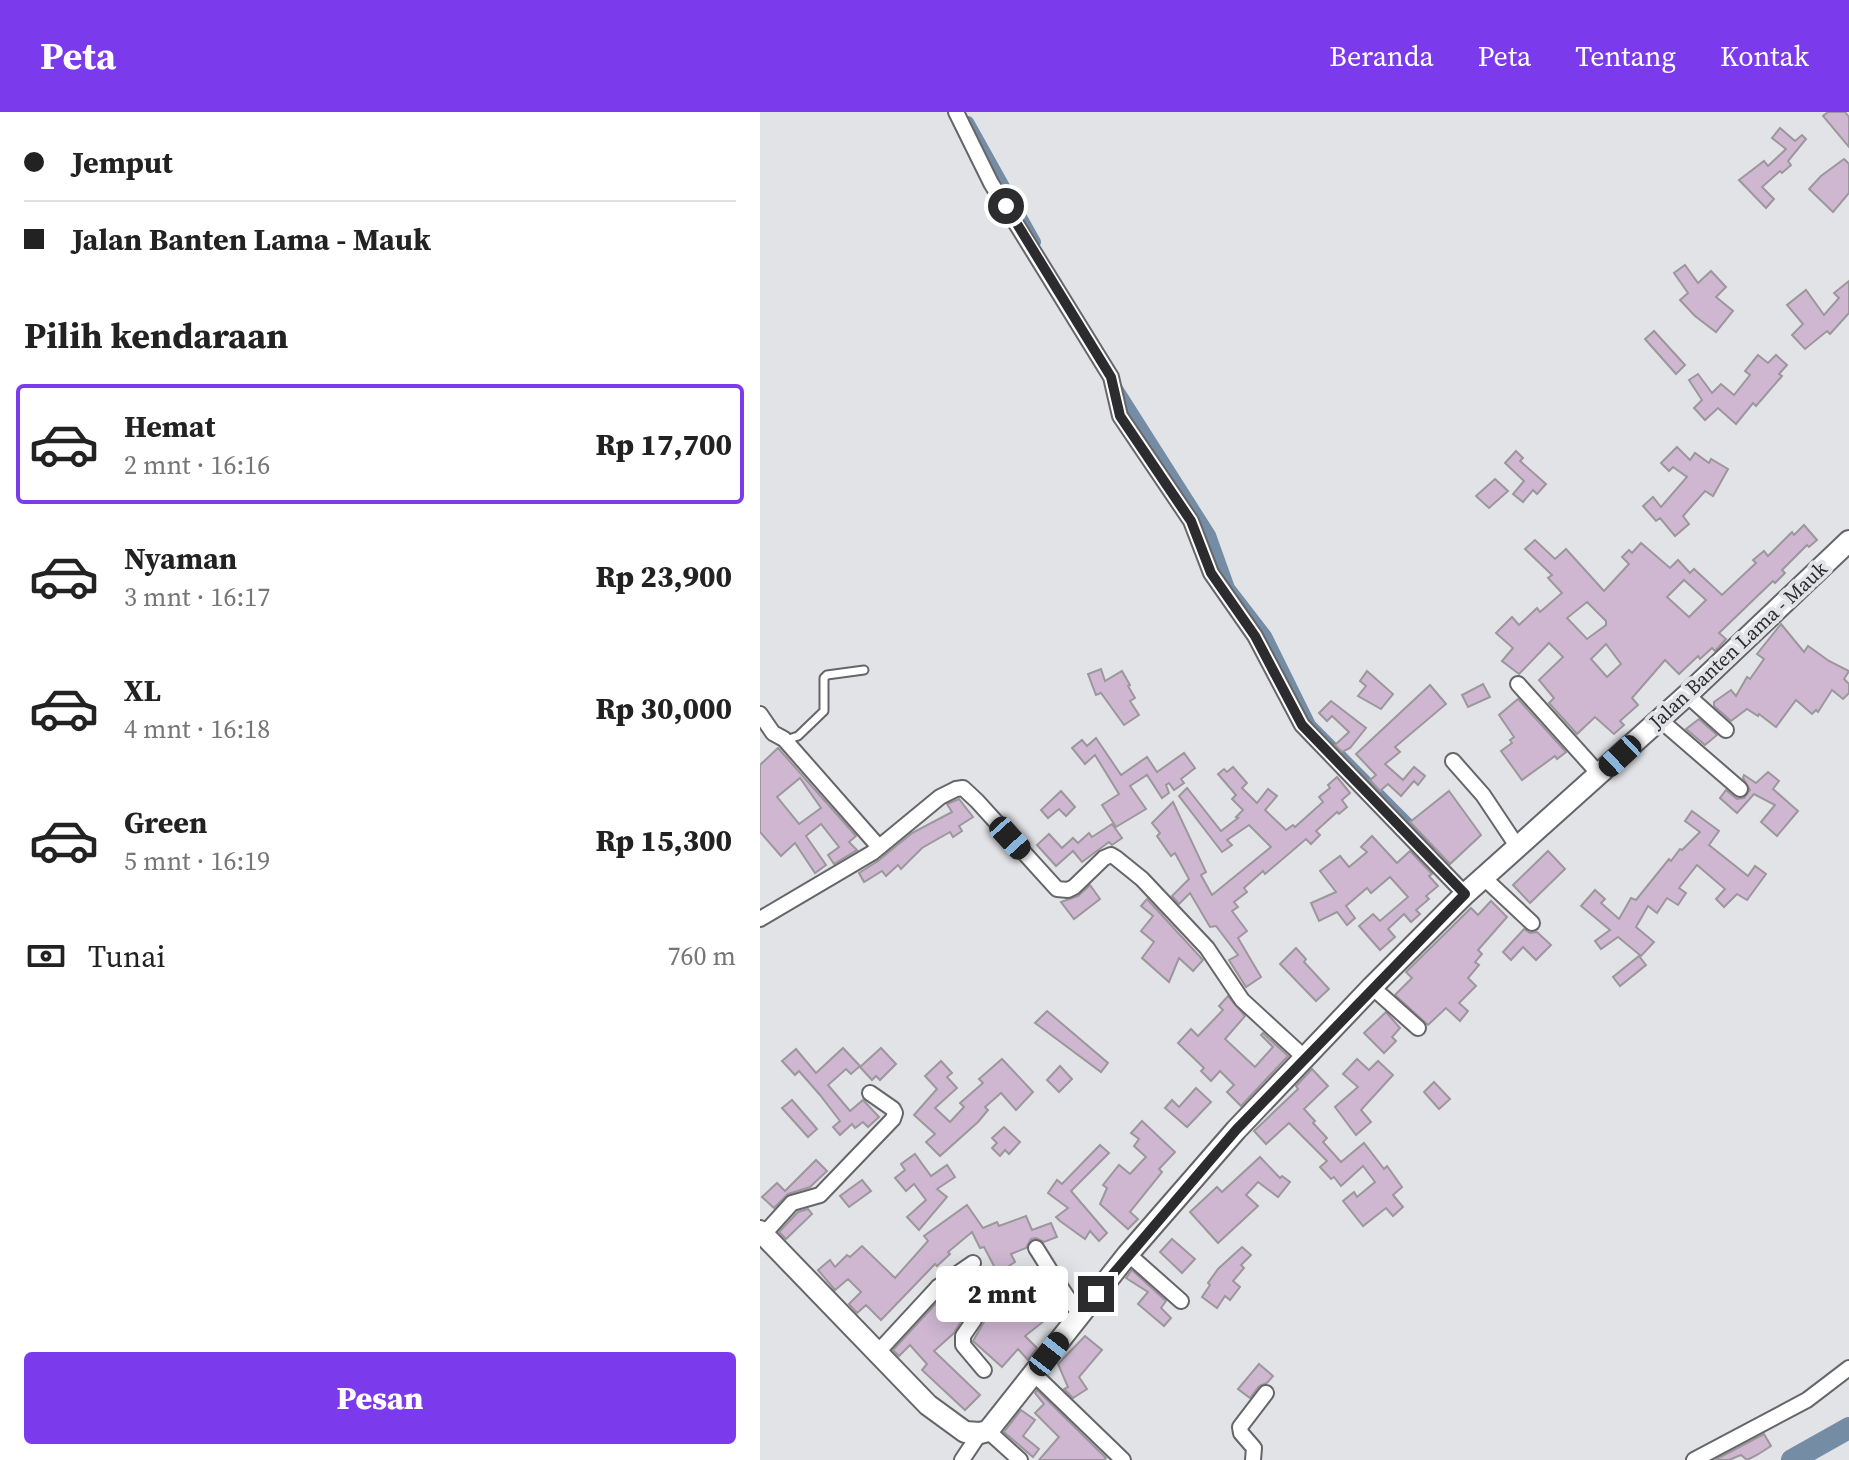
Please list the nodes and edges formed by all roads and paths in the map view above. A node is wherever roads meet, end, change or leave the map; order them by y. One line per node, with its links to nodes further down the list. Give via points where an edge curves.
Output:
1 (956, 112): 16 (street, via 991,183 1111,377 1120,416 1191,521 1211,573 1255,636 1302,725)
2 (1849, 541): 5 (main road, Jalan Banten Lama - Mauk)
3 (864, 670): 9 (lane, via 827,675 822,684 824,711 798,736)
4 (1518, 684): 11 (street)
5 (1687, 695): 7 (main road, Jalan Banten Lama - Mauk); 8 (street)
6 (760, 714): 9 (street)
7 (1659, 719): 11 (main road, Jalan Banten Lama - Mauk); 12 (street)
8 (1726, 730)
9 (784, 739): 14 (street)
10 (1453, 761): 13 (street)
11 (1600, 775): 13 (main road, Jalan Banten Lama - Mauk)
12 (1740, 789)
13 (1517, 846): 15 (main road, Jalan Banten Lama - Mauk)
14 (879, 847): 17 (street); 21 (street, via 940,797 960,788 1057,889 1074,887 1111,855 1170,908 1207,948 1242,1000)
15 (1483, 877): 16 (main road, Jalan Banten Lama - Mauk); 18 (street)
16 (1465, 894): 19 (main road, Jalan Banten Lama - Mauk)
17 (760, 919)
18 (1532, 923)
19 (1372, 987): 20 (street); 21 (main road, Jalan Banten Lama - Mauk)
20 (1418, 1028)
21 (1305, 1058): 25 (main road, Jalan Banten Lama - Mauk)
22 (870, 1093): 23 (street, via 893,1109 893,1119 820,1195 792,1203)
23 (762, 1233): 30 (main road)
24 (1036, 1248): 29 (street)
25 (1128, 1254): 28 (street); 29 (main road, Jalan Banten Lama - Mauk)
26 (973, 1263): 27 (street)
27 (938, 1287): 30 (street); 32 (street, via 972,1312 974,1320 963,1345)
28 (1181, 1301)
29 (1080, 1314): 33 (main road, Jalan Banten Lama - Mauk)
30 (877, 1353): 35 (main road, via 953,1425 965,1432)
31 (1849, 1368): 40 (street, via 1807,1400)
32 (984, 1370)
33 (1034, 1374): 35 (main road, Jalan Banten Lama - Mauk); 38 (street)
34 (1266, 1393): 39 (street, via 1240,1427 1254,1448)
35 (984, 1432): 36 (street); 37 (street)
36 (962, 1460)
37 (1020, 1460)
38 (1123, 1460)
39 (1253, 1460)
40 (1694, 1460)

